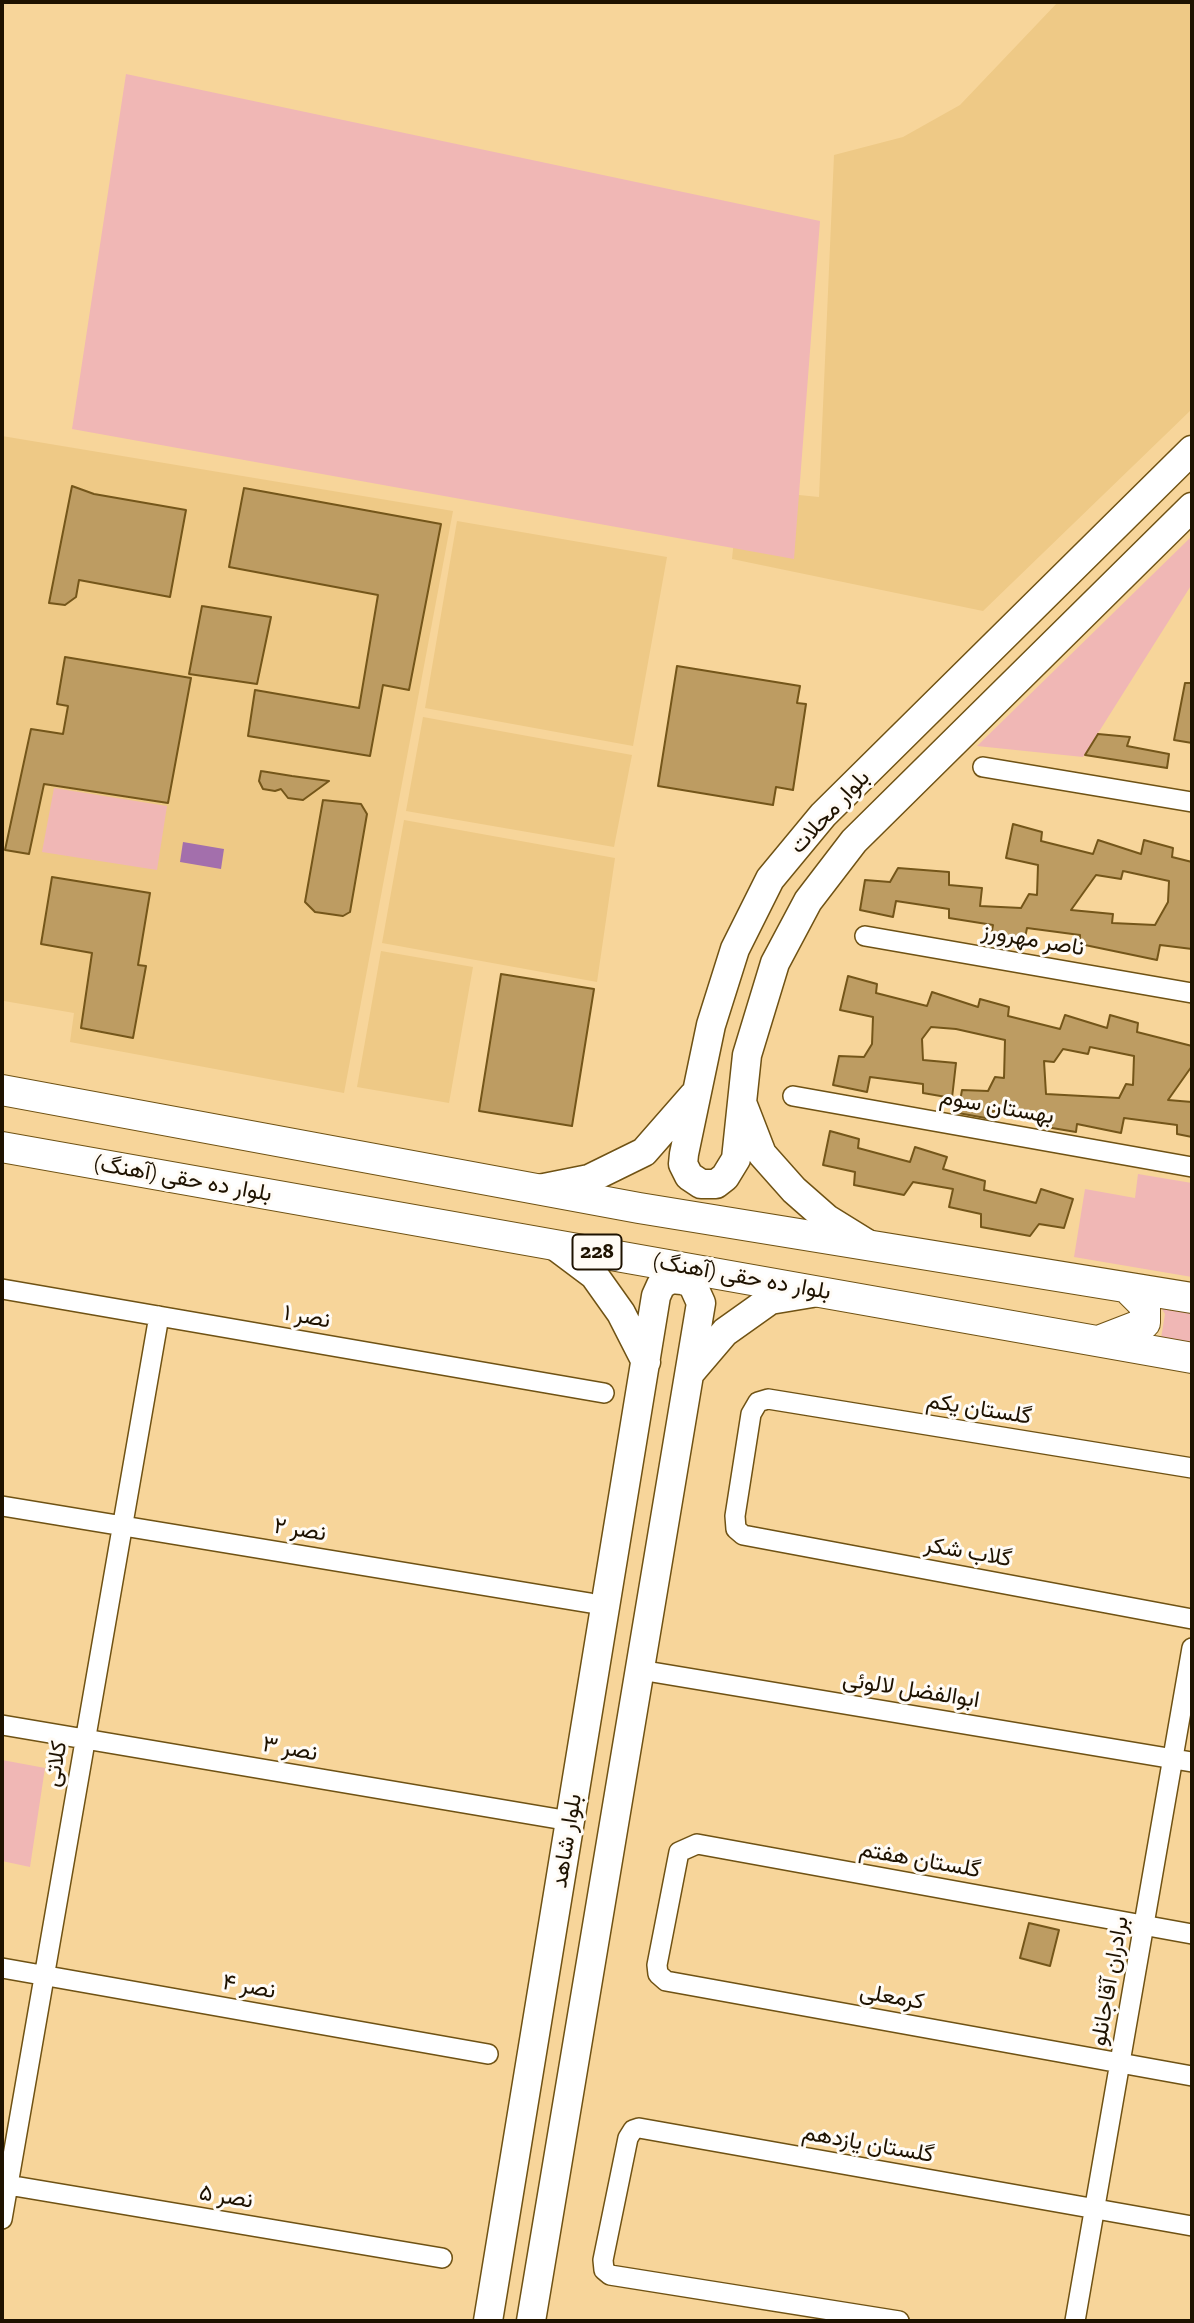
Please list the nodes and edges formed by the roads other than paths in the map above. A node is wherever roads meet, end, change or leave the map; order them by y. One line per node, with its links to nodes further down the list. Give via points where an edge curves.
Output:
1 (1192, 450): 8 (main road, بلوار محلات, via 823,816 770,879 735,949 711,1025)
2 (1192, 507): 10 (main road, بلوار محلات, via 854,841 808,901 775,963 747,1055)
3 (983, 767): 4 (street)
4 (1192, 802)
5 (865, 936): 6 (street, ناصر مهرورز)
6 (1192, 993)
7 (2, 1090): 13 (main road, 228)
8 (697, 1091): 10 (main road, via 683,1164 689,1176 701,1184 716,1184 726,1177 736,1159); 13 (main road, بلوار محلات, via 645,1152 589,1179)
9 (793, 1096): 12 (street, بهستان سوم)
10 (741, 1100): 15 (main road, بلوار محلات, via 762,1154 794,1191 827,1219)
11 (2, 1147): 14 (main road, بلوار ده حقی (آهنگ) / 228)
12 (1192, 1167)
13 (537, 1189): 15 (main road, 228)
14 (554, 1245): 18 (main road, بلوار ده حقی (آهنگ) / 228); 23 (main road, via 594,1275 621,1313)
15 (871, 1246): 16 (main road, 228)
16 (1127, 1288): 19 (main road, 228); 21 (main road, via 1145,1306 1145,1323)
17 (2, 1289): 20 (street, نصر ۱)
18 (820, 1291): 21 (main road, بلوار ده حقی (آهنگ) / 228); 24 (main road, via 770,1300 725,1332)
19 (1192, 1298)
20 (159, 1316): 25 (street, نصر ۱); 28 (street, کلاتی)
21 (1101, 1340): 22 (main road, بلوار ده حقی (آهنگ) / 228)
22 (1192, 1358)
23 (646, 1362): 24 (main road, بلوار شاهد, via 656,1296 661,1285 671,1279 682,1280 692,1283 701,1303); 37 (main road, بلوار شاهد)
24 (690, 1373): 33 (main road, بلوار شاهد)
25 (604, 1393)
26 (1192, 1468): 29 (street, گلستان یکم, via 768,1399 758,1402 751,1414)
27 (2, 1506): 28 (street, نصر ۲)
28 (122, 1526): 30 (street, نصر ۲); 35 (street, کلاتی)
29 (736, 1529): 31 (street, گلاب شکر, via 743,1535)
30 (590, 1603)
31 (1192, 1619)
32 (1192, 1648): 36 (street, برادران آقاجانلو)
33 (640, 1670): 36 (street, ابوالفضل لالوئی); 38 (main road, بلوار شاهد)
34 (2, 1725): 35 (street, نصر ۳)
35 (85, 1740): 37 (street, نصر ۳); 43 (street, کلاتی)
36 (1183, 1760): 39 (street, برادران آقاجانلو)
37 (570, 1821): 38 (main road); 52 (main road, بلوار شاهد)
38 (614, 1829): 53 (main road, بلوار شاهد)
39 (1144, 1926): 40 (street, گلستان هفتم); 42 (street, گلستان هفتم, via 697,1844 679,1852); 45 (street, برادران آقاجانلو)
40 (1192, 1934)
41 (2, 1968): 43 (street, نصر ۴)
42 (658, 1974): 45 (street, کرمعلی, via 666,1981)
43 (44, 1976): 44 (street, نصر ۴); 47 (street, کلاتی)
44 (488, 2054)
45 (1120, 2063): 46 (street, کرمعلی); 48 (street, برادران آقاجانلو)
46 (1192, 2077)
47 (5, 2185): 49 (street, کلاتی); 51 (street, نصر ۵)
48 (1095, 2209): 50 (street, گلستان یازدهم); 54 (street, گلستان یازدهم, via 633,2130 603,2260 610,2275); 55 (street, برادران آقاجانلو)
49 (2, 2220)
50 (1192, 2226)
51 (442, 2258)
52 (488, 2321)
53 (531, 2321)
54 (900, 2321)
55 (1075, 2321)

